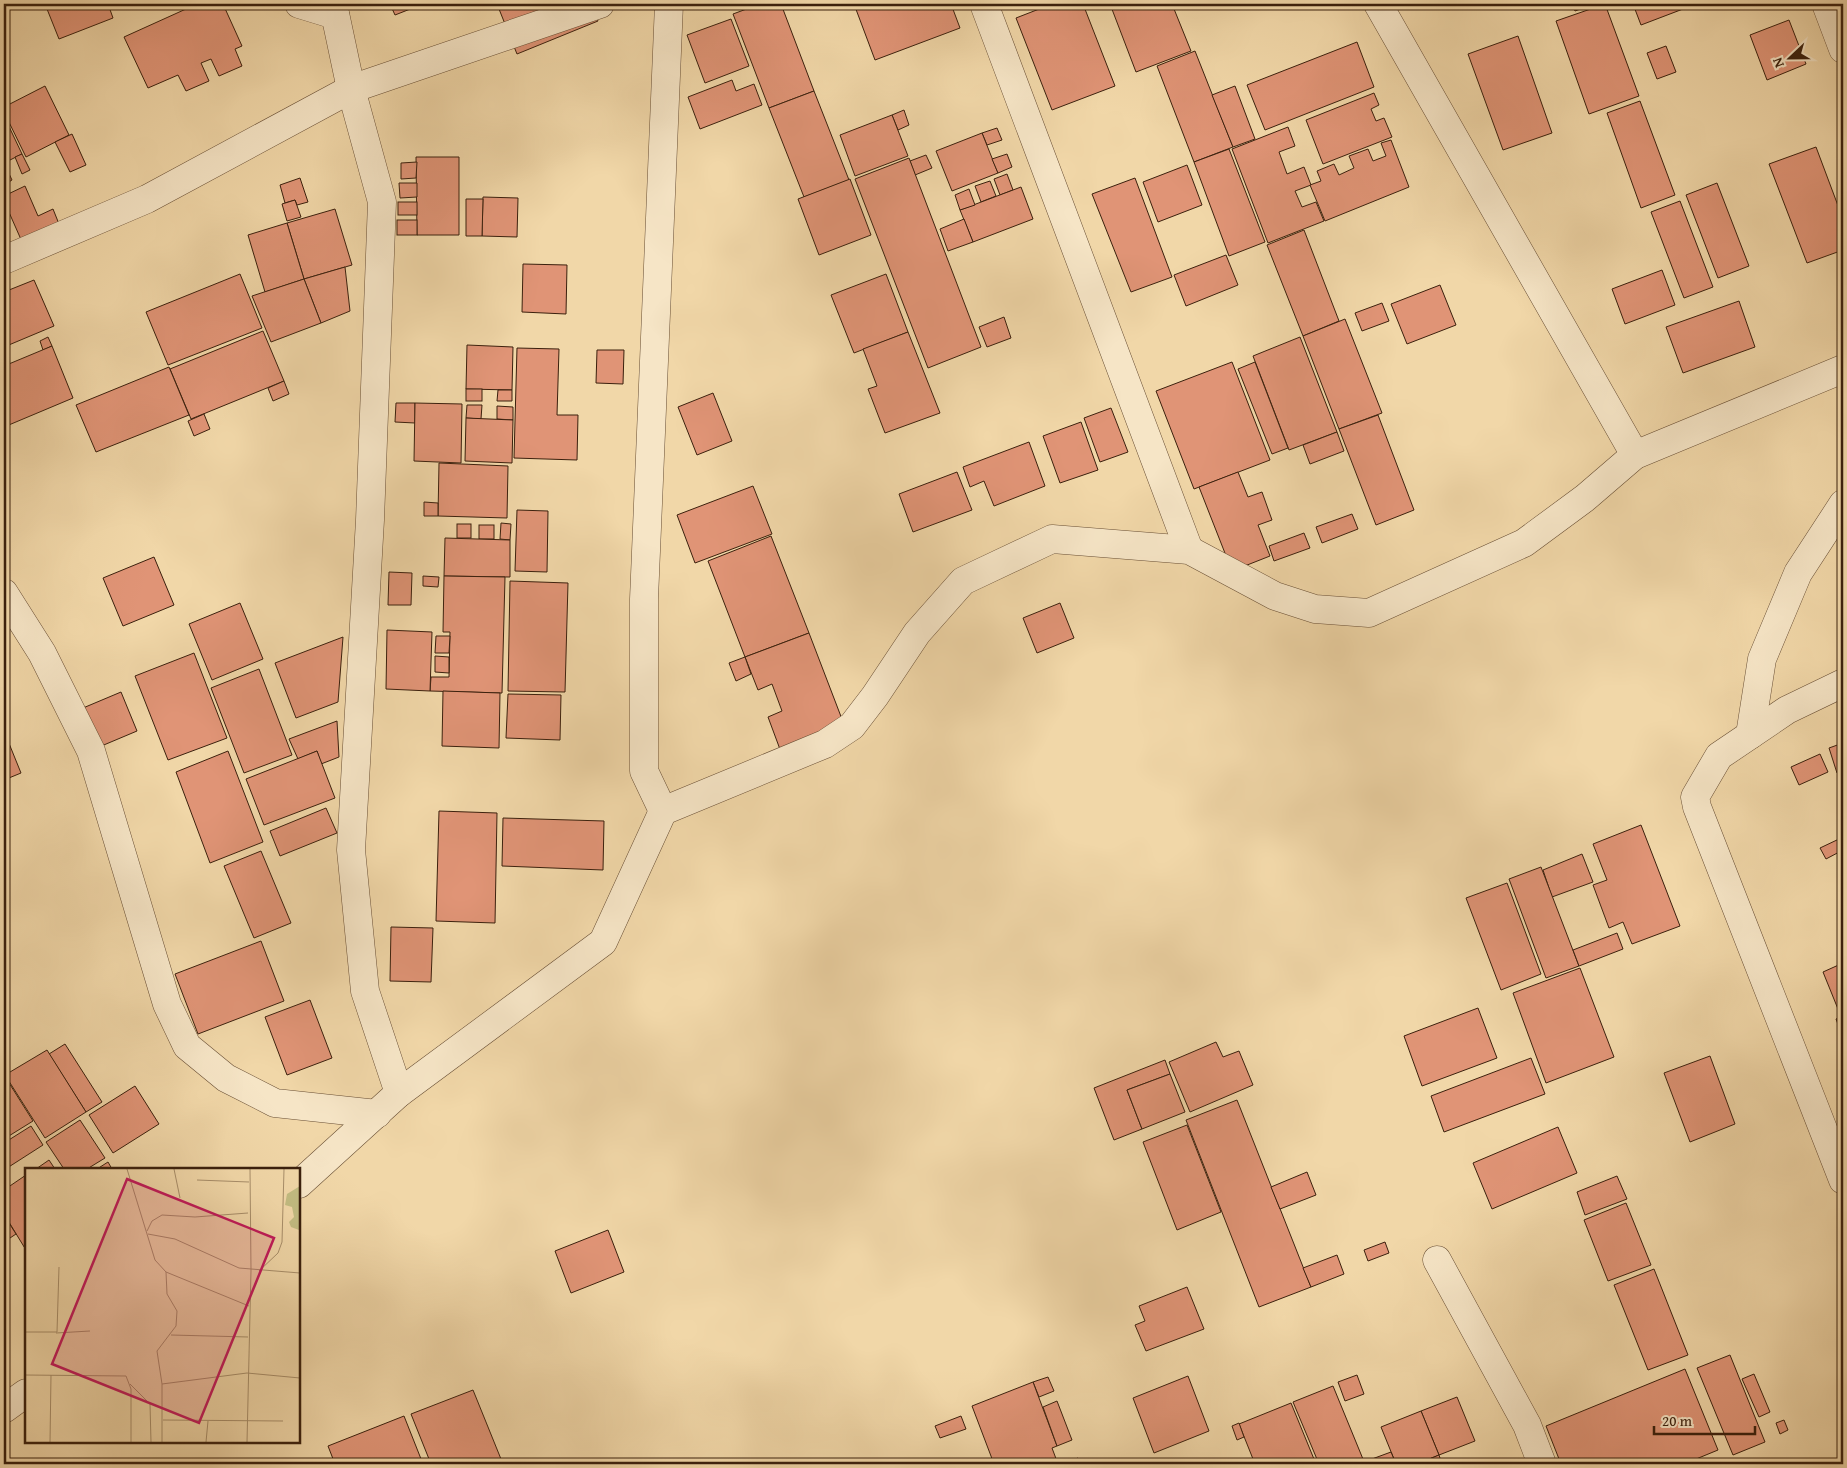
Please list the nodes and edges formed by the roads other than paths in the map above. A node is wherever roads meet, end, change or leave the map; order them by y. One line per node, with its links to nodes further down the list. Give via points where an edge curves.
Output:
1 (299, 4): 7 (street)
2 (600, 4): 9 (street)
3 (669, 4): 18 (street, via 644,599 644,771)
4 (984, 4): 14 (street)
5 (1378, 4): 12 (street)
6 (1826, 4): 8 (street)
7 (334, 9): 9 (street)
8 (1843, 49)
9 (351, 89): 10 (street, via 146,199); 19 (street, via 382,202 370,520 350,850 365,991)
10 (4, 260)
11 (1843, 369): 12 (street)
12 (1635, 454): 14 (street, via 1585,498 1524,543 1369,613 1315,609 1275,596)
13 (1843, 504): 17 (street, via 1798,572 1762,658)
14 (1189, 550): 18 (street, via 1052,539 1012,556 963,581 917,633 852,726 825,744)
15 (4, 593): 20 (street, via 42,652 91,751 167,1004 188,1046 226,1078 275,1103)
16 (1843, 683): 17 (street, via 1787,710)
17 (1750, 735): 21 (street, via 1719,756 1695,797 1697,807)
18 (663, 811): 19 (street, via 603,942)
19 (399, 1093): 20 (street)
20 (377, 1114): 22 (street)
21 (1843, 1180)
22 (300, 1183)
23 (1437, 1260): 26 (street, via 1527,1425)
24 (25, 1394): 25 (street)
25 (4, 1410)
26 (1542, 1464)

